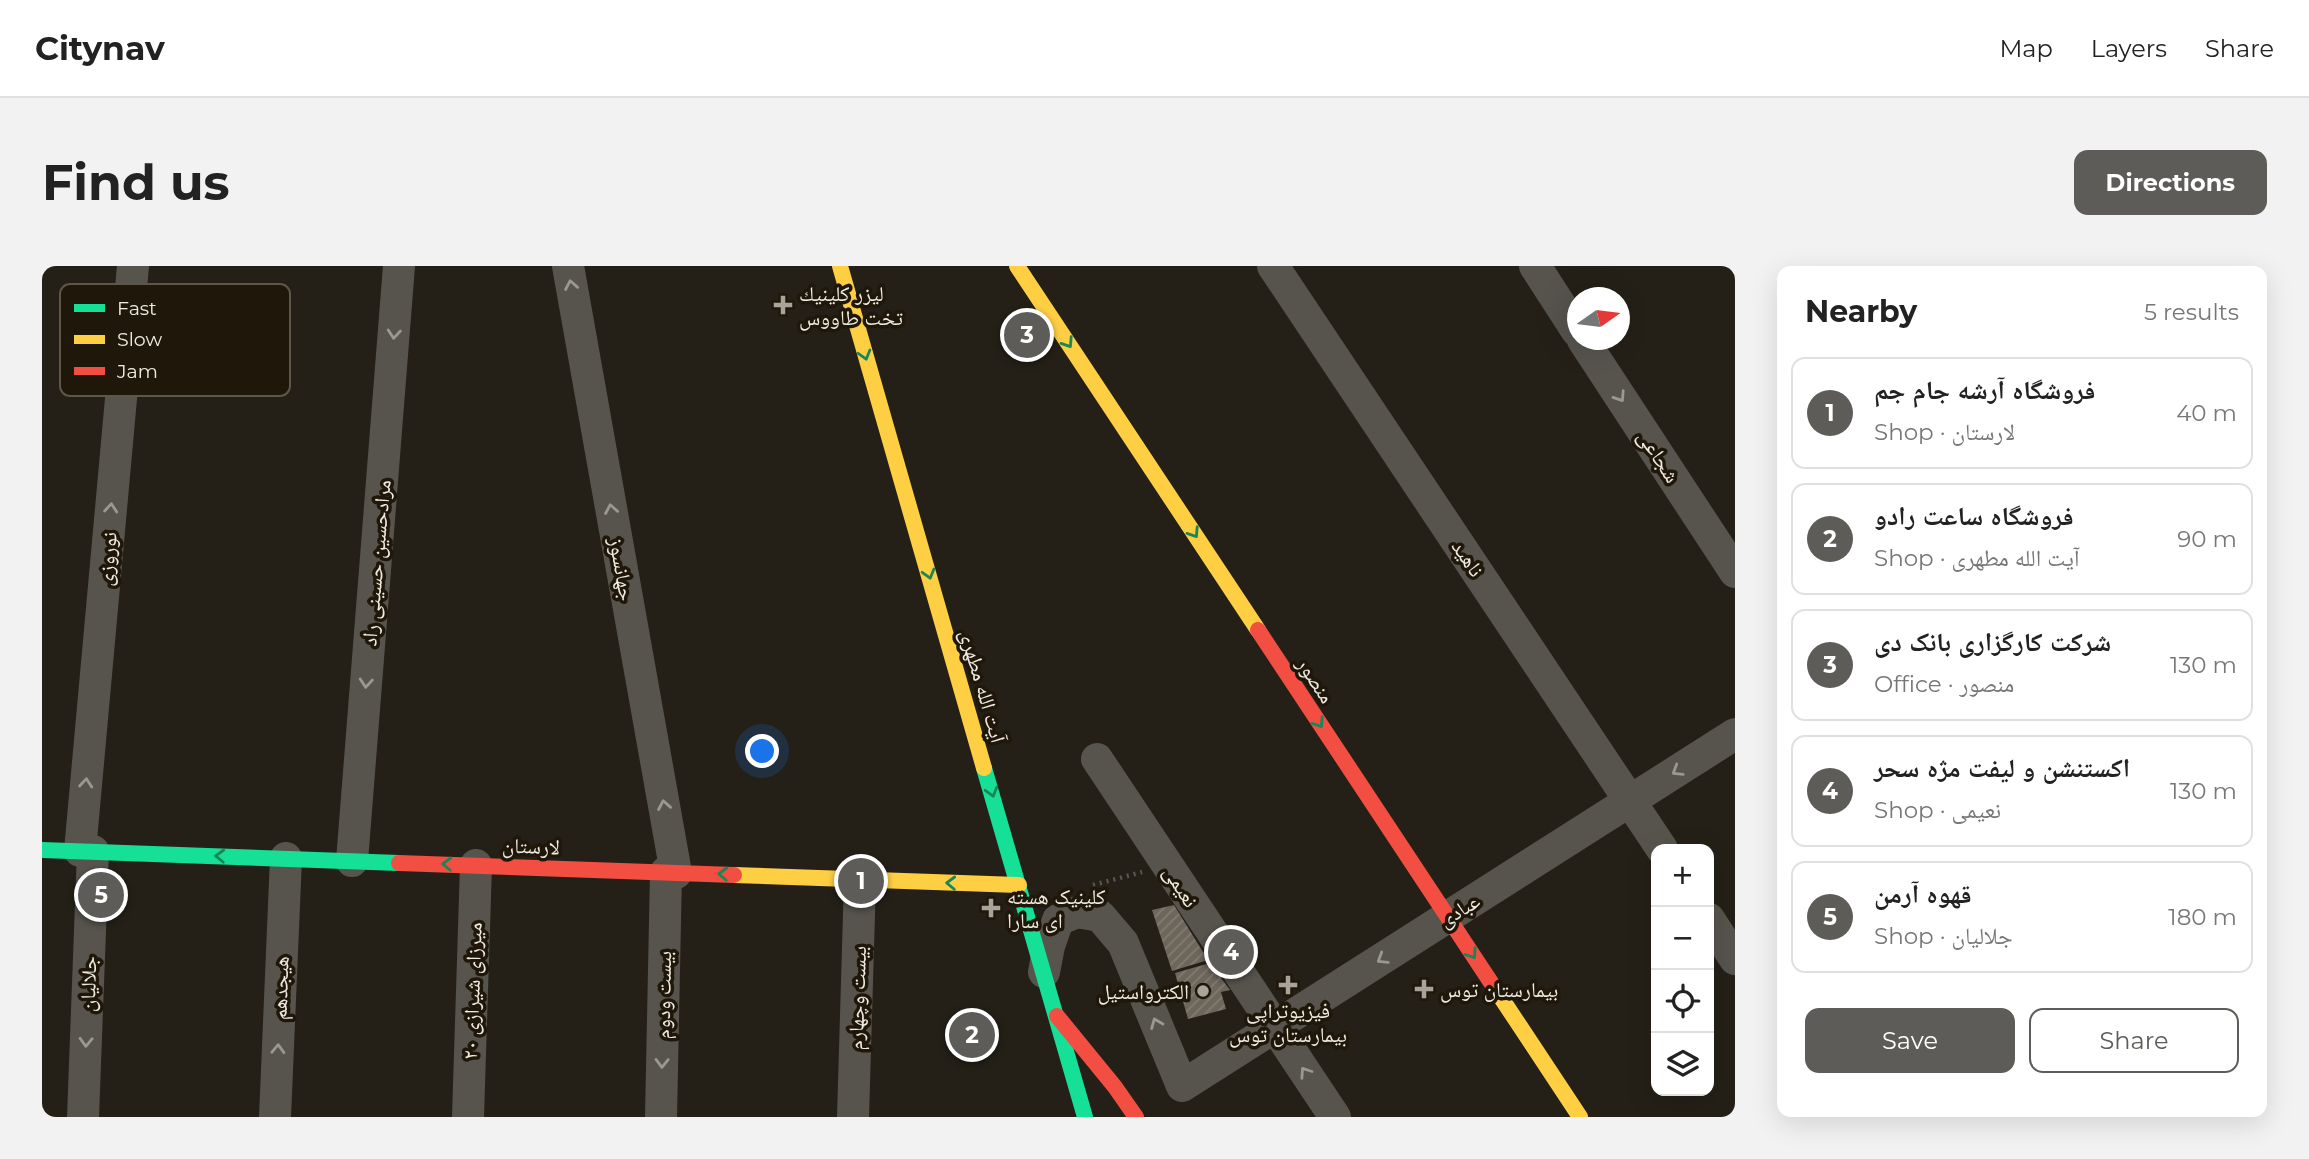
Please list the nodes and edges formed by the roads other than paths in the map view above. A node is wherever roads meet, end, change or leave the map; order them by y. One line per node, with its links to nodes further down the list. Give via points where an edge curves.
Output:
1 (133, 266): 8 (street, نوروزی, one-way to 1)
2 (399, 266): 20 (street, مرادحسین حسینی راد, one-way to 20)
3 (568, 266): 22 (street, جهانسوز, one-way to 3)
4 (840, 266): 24 (main road, آیت الله مطهری, one-way to 24)
5 (1017, 266): 25 (main road, منصور, one-way to 25)
6 (1273, 266): 15 (street, ناهید)
7 (1535, 266): 9 (street)
8 (132, 284)
9 (1567, 316)
10 (1590, 350): 12 (street, شجاعی, one-way to 12)
11 (123, 396): 18 (street, نوروزی, one-way to 11)
12 (1735, 572)
13 (1735, 734): 15 (street, عبادی, one-way to 15)
14 (1097, 759): 30 (street, نعیمی)
15 (1630, 801): 16 (street, ناهید); 25 (street, عبادی)
16 (1659, 844)
17 (42, 850): 18 (main road, لارستان)
18 (87, 851): 19 (main road, لارستان, one-way to 18); 31 (street, جلالیان, one-way to 31)
19 (286, 858): 20 (main road, لارستان); 32 (street, هیجدهم, one-way to 19)
20 (352, 861): 21 (main road, لارستان, one-way to 20)
21 (476, 865): 22 (main road, لارستان); 33 (street, میرزای شیرازی ۲۰)
22 (671, 872): 23 (main road, لارستان, one-way to 22); 34 (street, بیست ودوم, one-way to 34)
23 (860, 880): 24 (main road, لارستان, one-way to 23); 35 (street, بیست وچهارم)
24 (1019, 885): 28 (main road, آیت الله مطهری)
25 (1447, 917): 30 (street, عبادی, one-way to 30); 39 (main road, منصور, one-way to 39)
26 (1714, 926): 27 (street)
27 (1735, 958)
28 (1044, 972): 29 (main road, آیت الله مطهری); 30 (street, عبادی, one-way to 28, via 1182,1086 1123,943 1100,916 1077,912 1058,920)
29 (1057, 1017): 36 (main road, آیت الله مطهری); 37 (main road)
30 (1274, 1027): 38 (street, نعیمی, one-way to 30)
31 (83, 1117)
32 (275, 1117)
33 (468, 1117)
34 (661, 1117)
35 (853, 1117)
36 (1085, 1117)
37 (1136, 1117)
38 (1335, 1117)
39 (1580, 1117)

